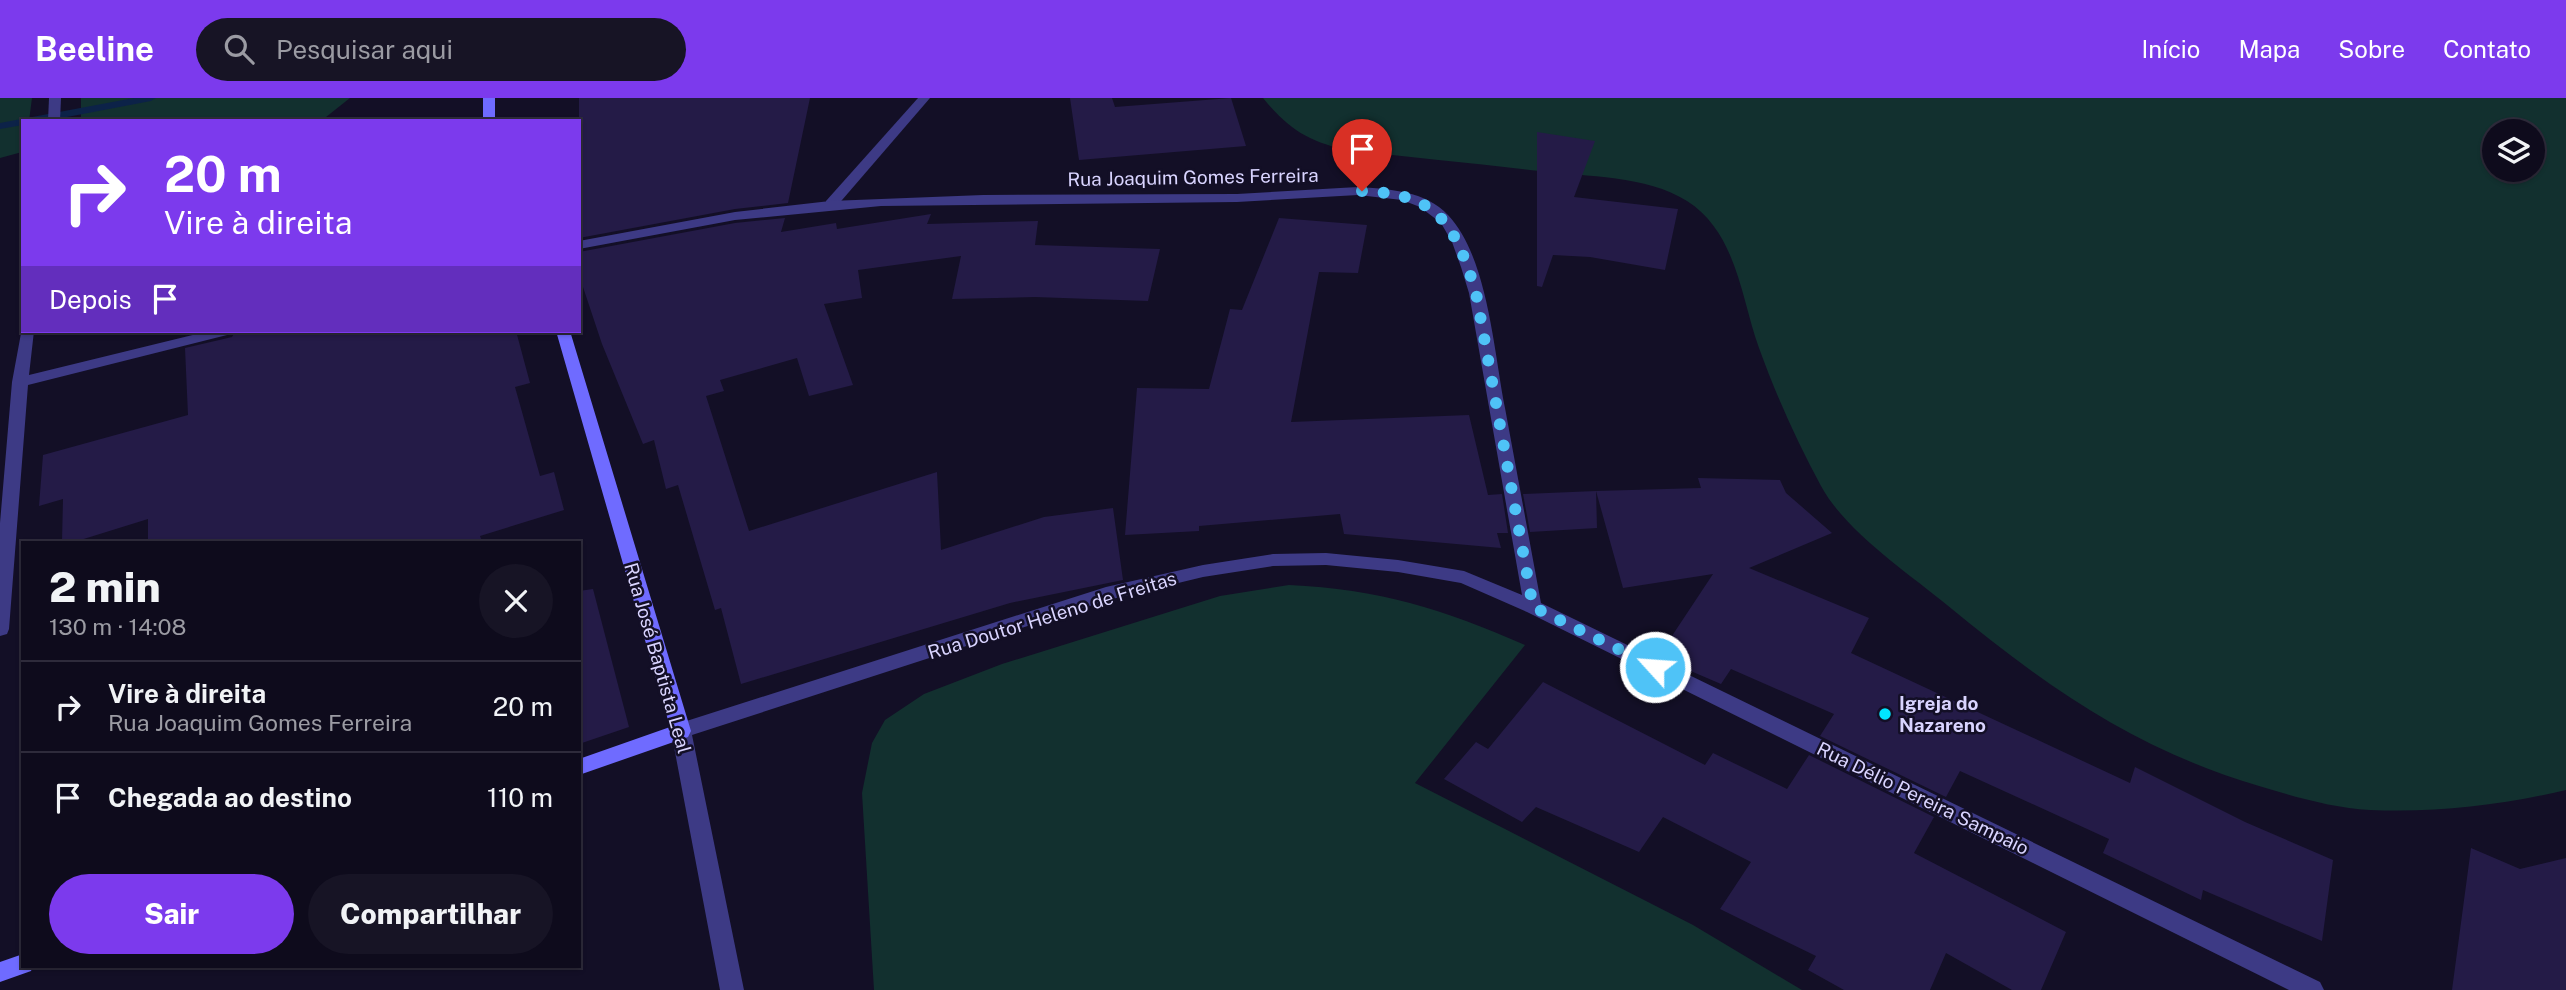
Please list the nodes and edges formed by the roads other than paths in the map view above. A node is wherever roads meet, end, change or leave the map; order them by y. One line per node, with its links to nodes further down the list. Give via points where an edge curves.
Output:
1 (55, 98): 4 (street)
2 (489, 98): 5 (street)
3 (924, 98): 6 (street)
4 (54, 119)
5 (489, 119)
6 (831, 204): 7 (street, Rua Joaquim Gomes Ferreira); 12 (street, Rua Joaquim Gomes Ferreira, via 1237,198 1362,191 1388,192 1427,205 1449,224 1476,293)
7 (581, 245)
8 (27, 333): 11 (street)
9 (218, 333): 11 (street)
10 (564, 333): 14 (street, Rua José Baptista Leal)
11 (20, 382): 13 (street)
12 (1533, 607): 14 (street, Rua Doutor Heleno de Freitas, via 1464,577 1326,559 1273,560 1106,594); 19 (street, Rua Délio Pereira Sampaio)
13 (0, 629)
14 (681, 731): 15 (street, Rua Doutor Heleno de Freitas); 18 (street, Rua José Baptista Leal)
15 (581, 766)
16 (21, 965): 17 (street)
17 (0, 972)
18 (732, 990)
19 (2312, 990)

